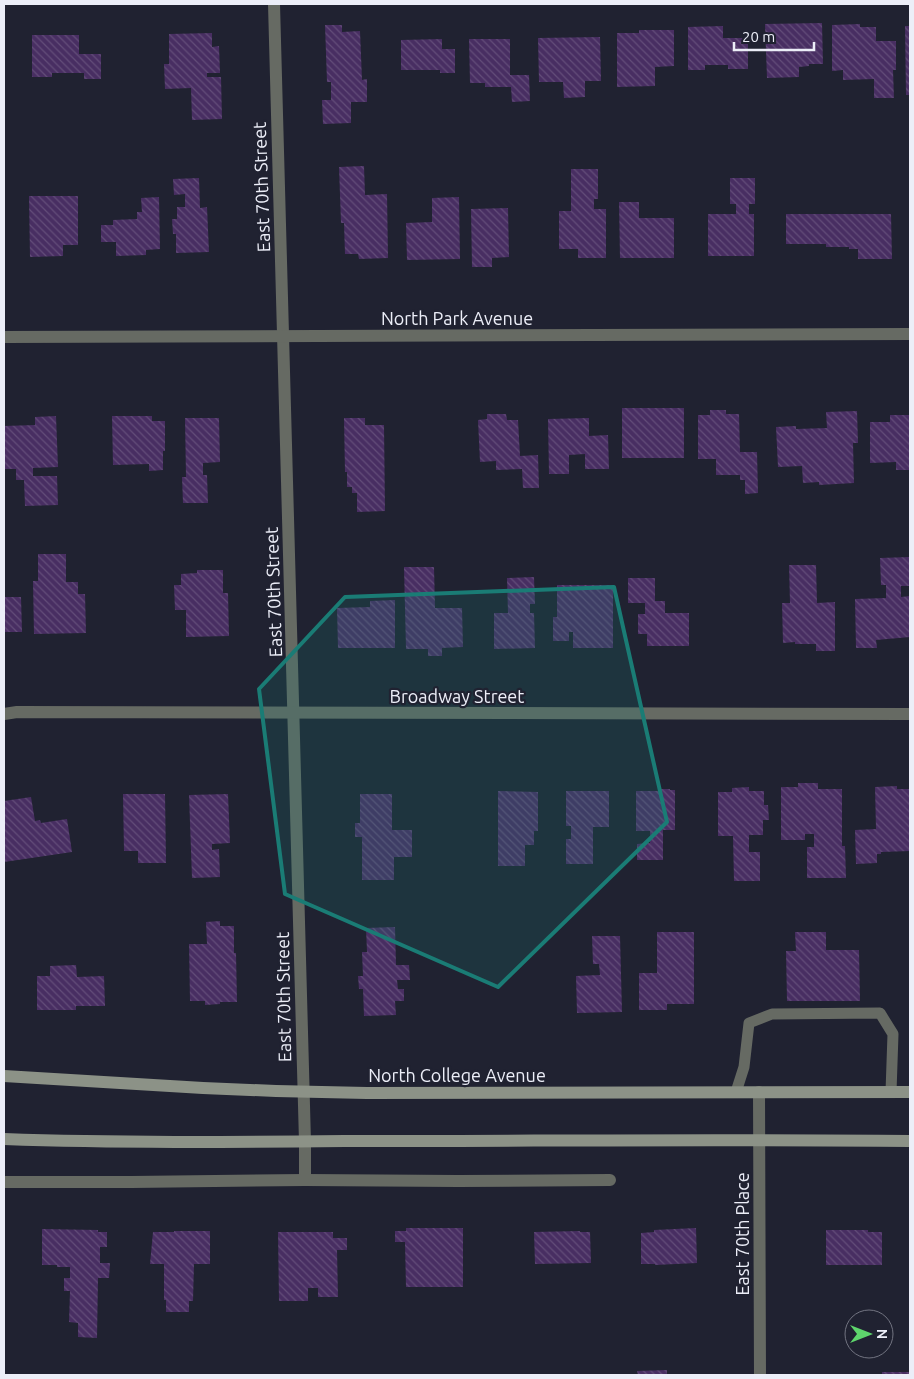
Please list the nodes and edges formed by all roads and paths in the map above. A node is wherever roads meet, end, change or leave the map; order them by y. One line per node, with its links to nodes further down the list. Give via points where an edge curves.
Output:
1 (274, 4): 3 (street, East 70th Street)
2 (910, 334): 3 (street, North Park Avenue)
3 (283, 336): 4 (street, North Park Avenue); 5 (street, East 70th Street)
4 (4, 337)
5 (293, 713): 6 (street, Broadway Street); 7 (street, Broadway Street); 9 (street, East 70th Street)
6 (4, 714)
7 (910, 714)
8 (4, 1076): 9 (main road, North College Avenue)
9 (303, 1091): 10 (main road, North College Avenue); 17 (street, East 70th Street)
10 (736, 1092): 11 (main road, North College Avenue); 12 (lane, via 744,1067 749,1023 772,1014 870,1013 880,1013 893,1034)
11 (759, 1092): 12 (main road, North College Avenue); 15 (street, East 70th Place)
12 (891, 1092): 13 (main road, North College Avenue)
13 (910, 1092)
14 (4, 1139): 17 (main road)
15 (759, 1141): 16 (main road); 17 (main road); 21 (street, East 70th Place)
16 (910, 1141)
17 (305, 1142): 18 (street, East 70th Street)
18 (305, 1180): 19 (street); 20 (street)
19 (610, 1180)
20 (4, 1182)
21 (760, 1375)

